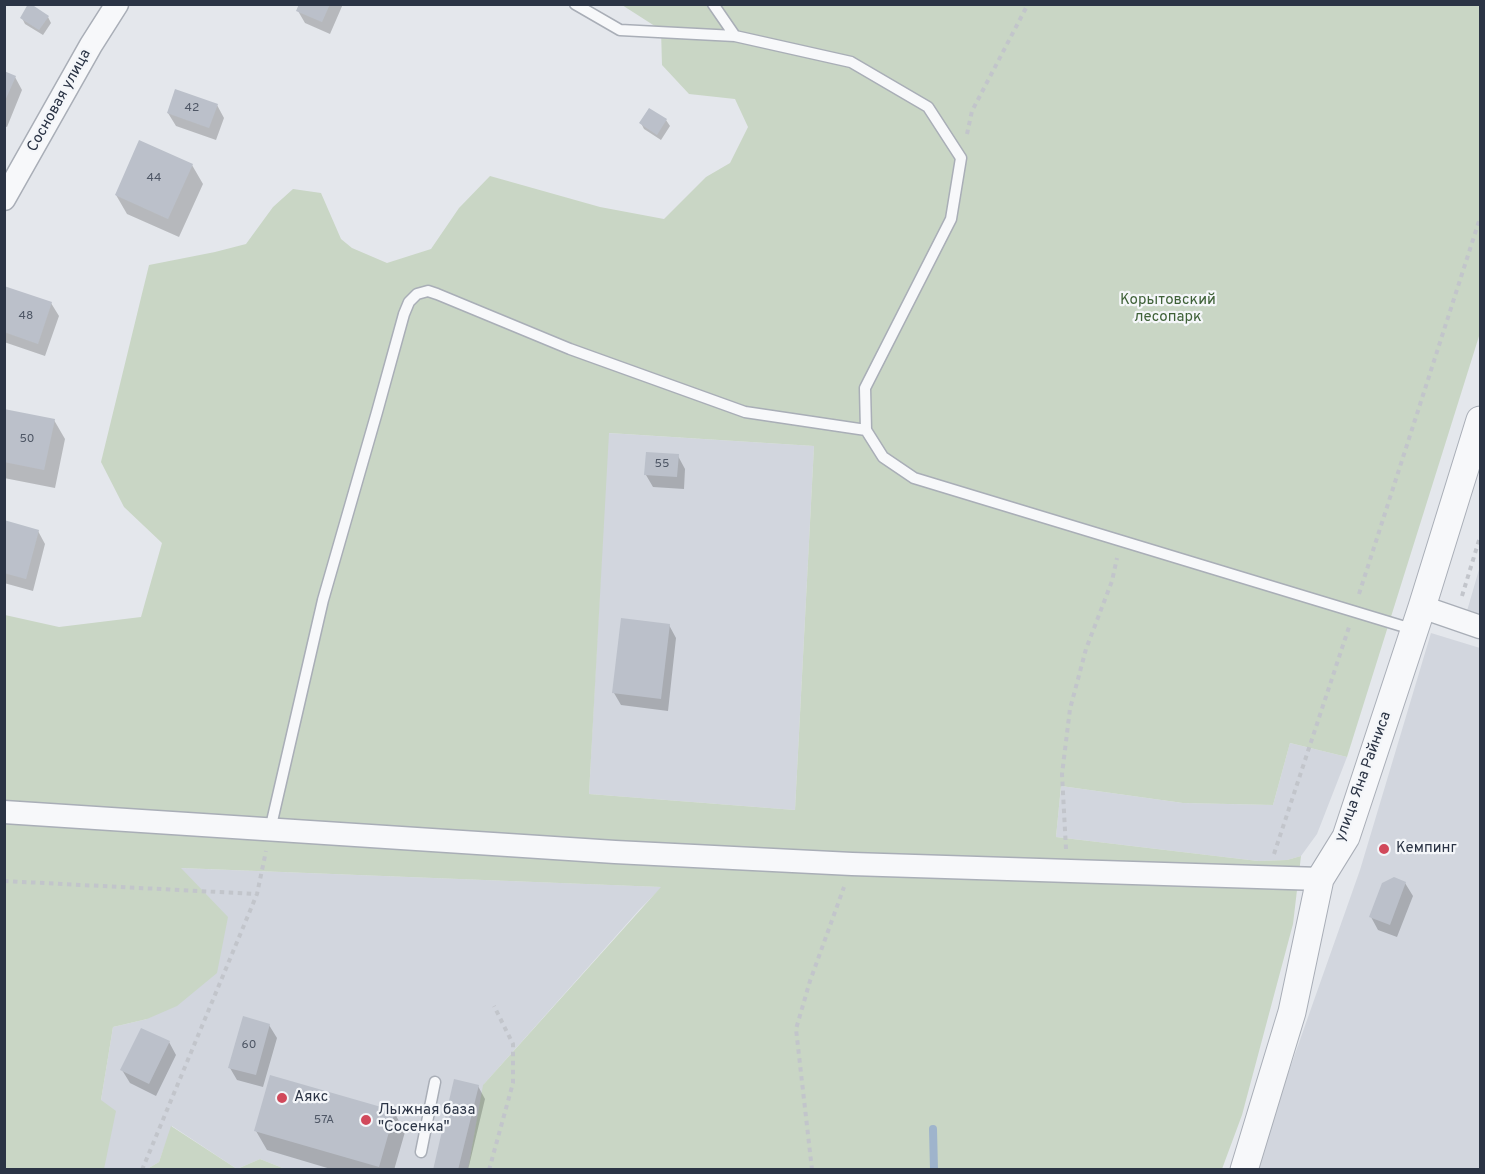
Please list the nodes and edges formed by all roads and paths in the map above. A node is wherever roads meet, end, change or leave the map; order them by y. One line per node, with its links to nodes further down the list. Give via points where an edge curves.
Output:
1 (117, 4): 7 (street, Сосновая улица)
2 (575, 4): 5 (lane, via 620,30)
3 (713, 4): 5 (lane)
4 (1028, 4): 6 (path, via 972,111)
5 (735, 36): 6 (lane, via 851,62 928,107)
6 (961, 158): 10 (lane, via 951,219 865,387)
7 (4, 199)
8 (1480, 218): 13 (path)
9 (1480, 420): 15 (street, улица Яна Райниса)
10 (866, 430): 12 (lane, via 883,457 914,478); 18 (lane, via 746,412 570,349 437,294 417,294 404,314 323,600)
11 (1480, 537): 14 (path)
12 (1120, 540): 13 (lane); 20 (path, via 1112,581 1086,649 1070,709 1062,774 1066,852)
13 (1354, 611): 15 (lane); 21 (path)
14 (1455, 618): 15 (street); 16 (street)
15 (1419, 619): 22 (street, улица Яна Райниса, via 1346,837)
16 (1480, 627)
17 (4, 812): 18 (street)
18 (270, 830): 19 (street); 24 (path)
19 (852, 864): 20 (street); 30 (path, via 796,1029)
20 (1054, 870): 21 (street)
21 (1266, 877): 22 (street)
22 (1320, 879): 31 (street, улица Яна Райниса, via 1292,1012)
23 (4, 881): 24 (path)
24 (257, 894): 28 (path)
25 (494, 1006): 29 (path, via 513,1044 513,1083)
26 (435, 1082): 27 (lane)
27 (421, 1152)
28 (142, 1170)
29 (489, 1170)
30 (812, 1170)
31 (1244, 1170)

